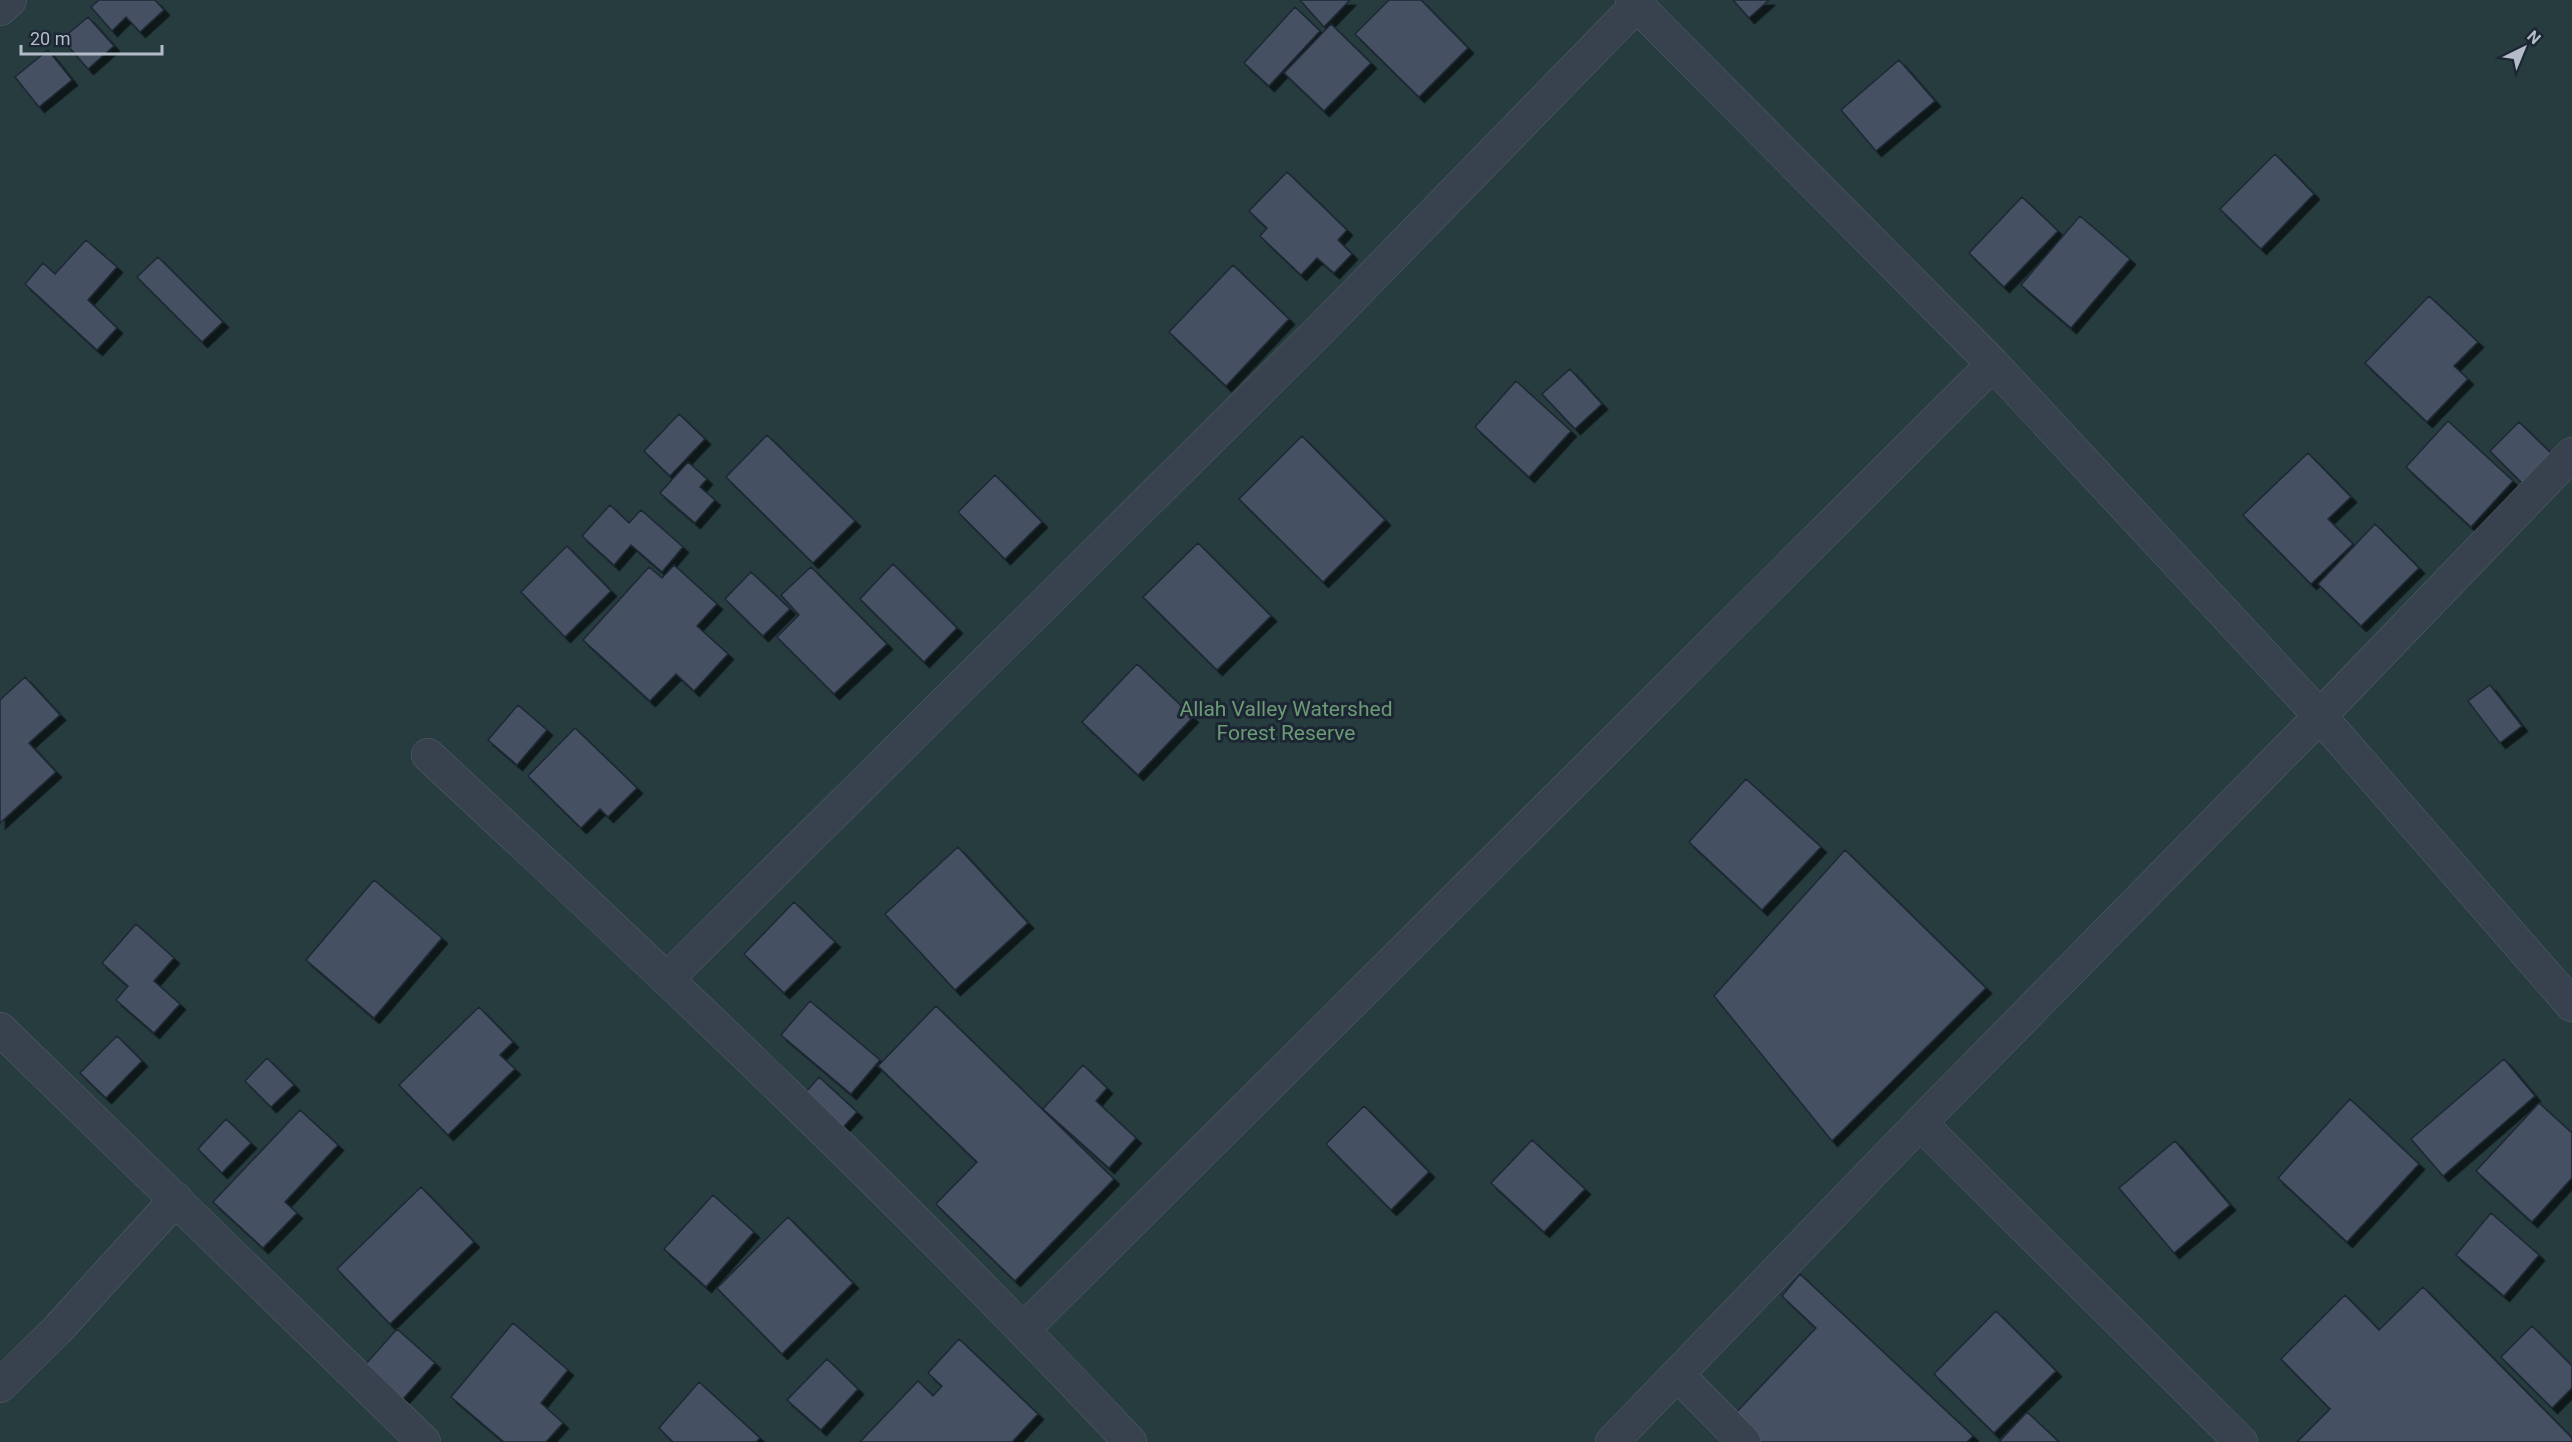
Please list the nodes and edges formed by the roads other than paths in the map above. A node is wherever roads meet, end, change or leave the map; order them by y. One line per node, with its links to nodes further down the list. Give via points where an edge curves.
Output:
1 (10, 0): 3 (street)
2 (1635, 3): 4 (street); 8 (street, via 1322,328)
3 (0, 9)
4 (1993, 364): 6 (street); 13 (street)
5 (2572, 454): 6 (street)
6 (2320, 716): 9 (street); 11 (street)
7 (428, 756): 8 (street)
8 (668, 978): 13 (street)
9 (2572, 1005)
10 (0, 1029): 12 (street)
11 (1920, 1123): 14 (street); 20 (street)
12 (176, 1199): 15 (street, via 58,1329); 16 (street)
13 (1024, 1329): 17 (street)
14 (1677, 1375): 18 (street); 19 (street)
15 (0, 1386)
16 (424, 1442)
17 (1130, 1442)
18 (1612, 1442)
19 (1744, 1442)
20 (2241, 1442)

